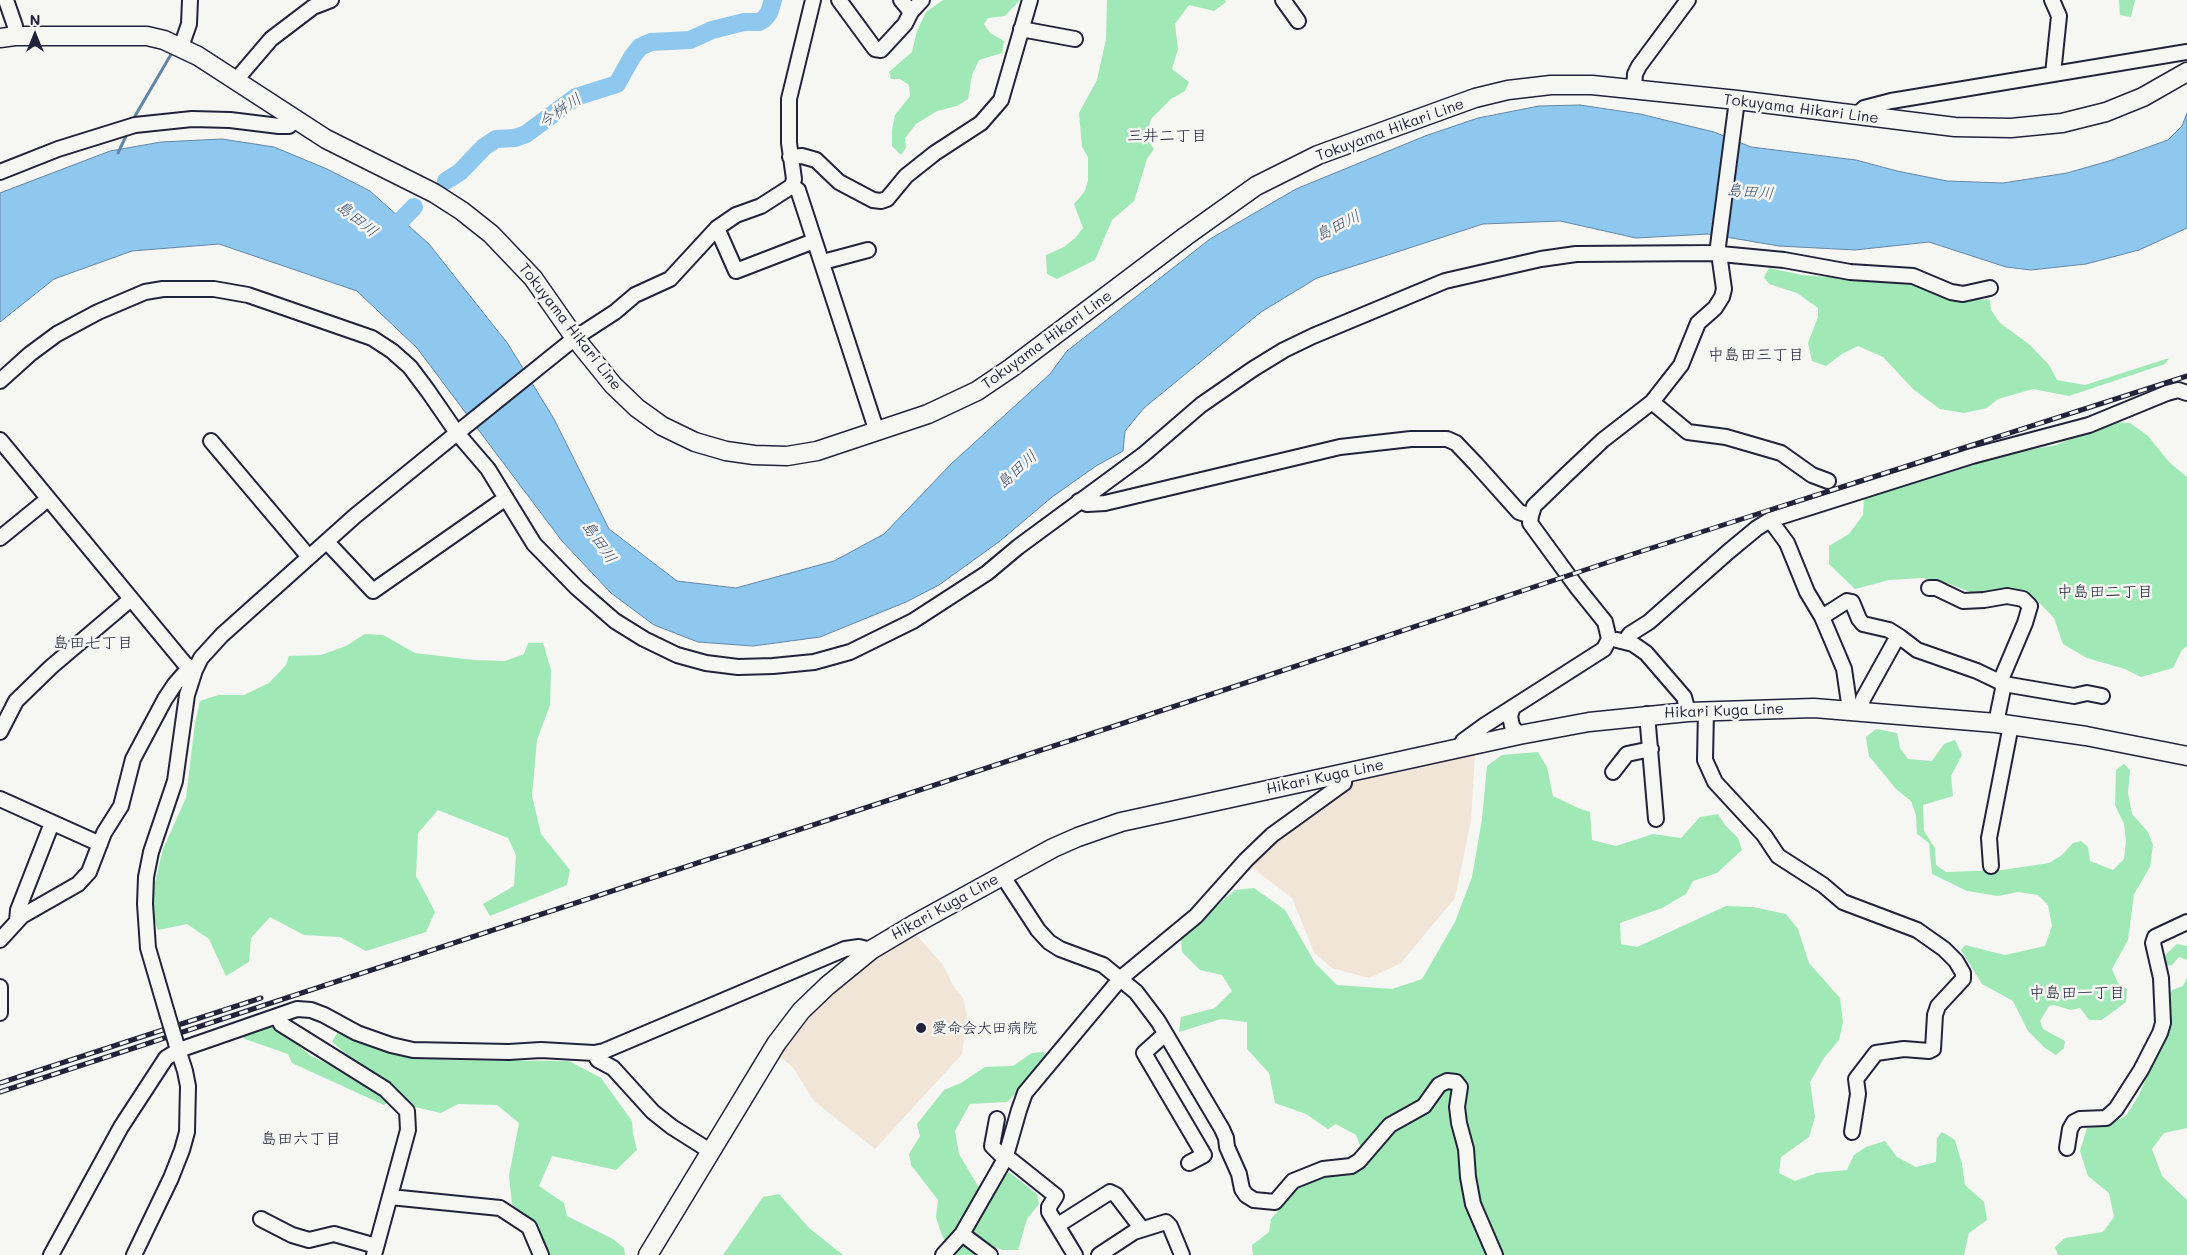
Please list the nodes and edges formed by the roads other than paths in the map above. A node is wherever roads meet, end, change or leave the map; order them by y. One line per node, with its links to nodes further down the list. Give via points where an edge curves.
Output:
1 (6, 0): 15 (street, via 15,26)
2 (190, 0): 17 (street, via 189,24)
3 (331, 0): 21 (street, via 313,7 271,39)
4 (813, 0): 26 (street, via 790,88)
5 (840, 0): 12 (street, via 875,49 882,50 905,24)
6 (901, 0): 12 (street)
7 (922, 0): 12 (street)
8 (1030, 0): 14 (street)
9 (1283, 0): 13 (street)
10 (1688, 0): 22 (street, via 1639,66)
11 (2052, 0): 19 (street, via 2059,16)
12 (911, 12)
13 (1298, 21)
14 (1021, 29): 16 (street); 26 (street, via 1005,92 997,105 981,123 906,176 887,199 881,202 873,200 839,182 816,160)
15 (8, 37): 17 (main road, Tokuyama Hikari Line, via 147,36)
16 (1075, 38)
17 (181, 47): 21 (main road, Tokuyama Hikari Line)
18 (2187, 52): 19 (street)
19 (2052, 74): 24 (street, via 1891,101 1864,108)
20 (2186, 74): 24 (main road, Tokuyama Hikari Line, via 2106,112 2062,123 2011,128 1955,127)
21 (236, 80): 25 (main road, Tokuyama Hikari Line)
22 (1634, 89): 23 (main road, Tokuyama Hikari Line); 40 (main road, Tokuyama Hikari Line, via 1551,84 1508,90 1430,114 1278,173 1227,205 977,391 928,414)
23 (1736, 109): 24 (main road, Tokuyama Hikari Line); 32 (street)
24 (1856, 116)
25 (296, 120): 27 (street, via 289,126 259,122 157,121 58,148); 35 (main road, Tokuyama Hikari Line, via 462,211 491,234 533,278)
26 (790, 157): 28 (street)
27 (0, 172)
28 (792, 186): 29 (street, via 761,206 736,214); 30 (street, via 798,190)
29 (717, 228): 30 (street, via 736,271); 35 (street, via 670,279 635,295)
30 (814, 241): 33 (street)
31 (868, 250): 33 (street)
32 (1718, 250): 34 (street, via 1850,272 1913,276 1963,294); 38 (street, via 1724,289 1722,298 1694,329 1680,365); 46 (street, via 1541,258 1438,284 1284,350 1200,405 1143,455)
33 (823, 262): 40 (street)
34 (1990, 288)
35 (572, 342): 39 (street); 40 (main road, Tokuyama Hikari Line, via 637,408 662,426 695,442 726,451 787,456 817,451)
36 (0, 381): 39 (street, via 56,334 98,312 145,292 214,289 248,295 372,338 410,367)
37 (2187, 393): 48 (street, via 2178,390 2167,393 2089,425 1972,456)
38 (1652, 402): 43 (street, via 1688,432 1726,437 1781,453 1812,475); 47 (street, via 1603,440 1534,506)
39 (461, 430): 44 (street); 50 (street)
40 (876, 432)
41 (0, 440): 45 (street)
42 (211, 441): 51 (street)
43 (1828, 481)
44 (506, 498): 46 (street, via 522,527 544,556 615,620 677,655 738,667 814,662 850,652 905,625 987,573); 50 (street, via 373,592)
45 (48, 499): 49 (street); 53 (street)
46 (1079, 501): 47 (street, via 1087,504 1105,502 1340,447 1411,439 1447,439 1456,443 1519,512)
47 (1531, 516): 56 (street, via 1530,523 1605,622)
48 (1770, 520): 54 (street, via 1787,543 1807,592); 57 (street)
49 (0, 538)
50 (327, 542): 51 (street)
51 (309, 557): 58 (street, via 222,635)
52 (1929, 588): 59 (street, via 1963,601 2007,596 2023,599 2030,606)
53 (131, 599): 58 (street); 67 (street, via 16,700)
54 (1822, 617): 55 (street, via 1847,601 1852,602 1863,624 1888,630); 63 (street, via 1844,669)
55 (1900, 637): 59 (street, via 1917,650); 63 (street)
56 (1609, 639): 57 (street); 61 (street, via 1604,649)
57 (1625, 641): 64 (street, via 1646,653 1684,697)
58 (192, 669): 77 (street, via 175,684 133,758 120,806); 89 (street, bridge, via 175,780 146,877 146,934 154,972)
59 (2002, 683): 60 (street, via 2074,696 2087,693); 66 (street)
60 (2102, 696)
61 (1513, 708): 68 (street, via 1510,716 1512,726); 69 (street, via 1463,741)
62 (1706, 711): 63 (main road, Hikari Kuga Line, via 1805,708); 64 (main road, Hikari Kuga Line); 92 (street, via 1705,760 1715,782 1764,835 1778,856 1843,902 1918,930 1944,948 1963,973 1963,979 1938,1006 1933,1049 1876,1053 1856,1079 1858,1094)
63 (1855, 711): 66 (main road, Hikari Kuga Line)
64 (1688, 712): 65 (main road, Hikari Kuga Line)
65 (1647, 714): 68 (main road, Hikari Kuga Line); 70 (street)
66 (2003, 724): 71 (main road, Hikari Kuga Line); 78 (street, via 1989,838)
67 (0, 732)
68 (1519, 735): 69 (main road, Hikari Kuga Line)
69 (1461, 747): 72 (main road, Hikari Kuga Line)
70 (1650, 749): 73 (street, via 1627,754); 75 (street)
71 (2187, 756)
72 (1345, 772): 79 (main road, Hikari Kuga Line, via 1121,822 1078,837); 84 (street, via 1344,783 1272,835 1196,916)
73 (1613, 772)
74 (0, 799): 76 (street)
75 (1656, 818)
76 (52, 823): 77 (street); 80 (street, via 18,910)
77 (100, 844): 80 (street, via 89,872 78,884)
78 (1991, 866)
79 (1002, 875): 83 (main road, Hikari Kuga Line); 84 (street, via 1049,942 1103,965)
80 (17, 921): 82 (street)
81 (2187, 922): 93 (street, via 2155,937 2153,943 2161,978 2162,1023 2141,1070 2116,1109 2106,1118 2074,1122)
82 (0, 940)
83 (871, 950): 90 (street, via 859,947 845,949); 94 (main road, Hikari Kuga Line, via 801,1011 772,1051)
84 (1121, 978): 88 (street, via 1136,992); 95 (street, via 1025,1093)
85 (0, 987): 86 (street)
86 (0, 1013)
87 (277, 1016): 89 (street); 90 (street, via 311,1010 358,1033 413,1050); 97 (street, via 281,1024 385,1088 408,1111 408,1130)
88 (1165, 1034): 96 (street, via 1144,1052 1204,1154); 112 (street, via 1222,1129 1246,1195 1266,1202 1275,1202 1293,1181 1323,1169 1351,1166 1359,1161 1390,1125 1424,1106 1439,1085 1447,1081 1456,1082 1460,1087 1457,1107 1473,1204)
89 (178, 1047): 103 (street, via 166,1058 121,1126); 104 (street, via 188,1086 186,1132 171,1178)
90 (594, 1053): 94 (street, via 598,1060 613,1068 653,1112)
91 (997, 1119): 95 (street, via 992,1146)
92 (1852, 1132)
93 (2067, 1148)
94 (710, 1151): 106 (main road, Hikari Kuga Line)
95 (1005, 1159): 99 (street, via 1011,1160 1056,1196 1049,1212); 101 (street)
96 (1189, 1162)
97 (390, 1197): 102 (street); 105 (street, via 500,1208 529,1227)
98 (261, 1219): 102 (street, via 309,1240 334,1234)
99 (1058, 1225): 100 (street, via 1110,1192 1116,1195); 109 (street)
100 (1140, 1230): 110 (street); 111 (street, via 1166,1222)
101 (962, 1234): 107 (street); 108 (street)
102 (375, 1251)
103 (51, 1255)
104 (134, 1255)
105 (541, 1255)
106 (648, 1255)
107 (943, 1255)
108 (990, 1255)
109 (1075, 1255)
110 (1098, 1255)
111 (1182, 1255)
112 (1495, 1255)

